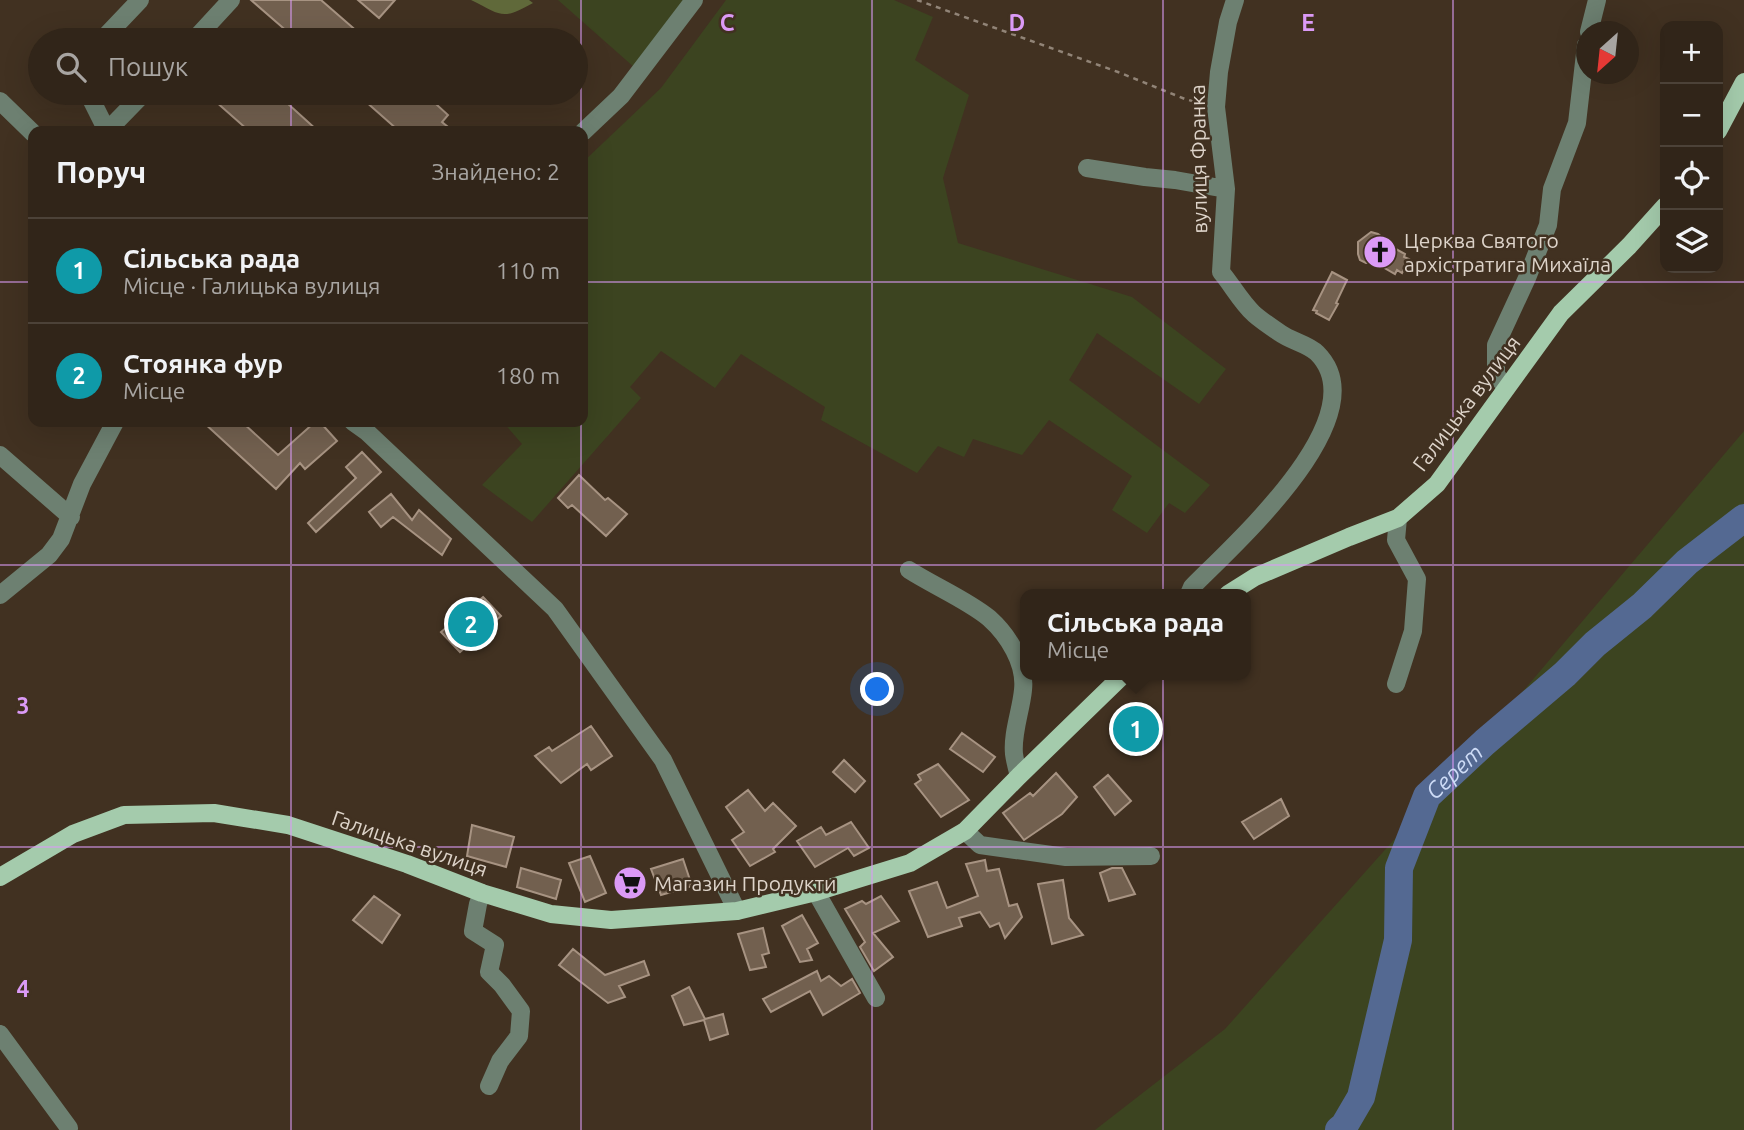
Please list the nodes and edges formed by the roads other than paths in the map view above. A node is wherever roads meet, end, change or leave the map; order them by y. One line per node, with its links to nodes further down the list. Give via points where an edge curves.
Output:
1 (140, 0): 7 (street)
2 (231, 0): 8 (street)
3 (694, 0): 17 (street, via 621,96)
4 (1235, 0): 20 (street, вулиця Франка, via 1216,107)
5 (1597, 0): 6 (street)
6 (1592, 21)
7 (113, 28)
8 (205, 28)
9 (1744, 82): 14 (main road)
10 (1582, 84): 22 (street, via 1577,123 1552,189 1548,225 1496,345 1496,375)
11 (0, 101): 18 (street)
12 (94, 105): 15 (street)
13 (132, 105): 16 (street)
14 (1723, 122)
15 (104, 126)
16 (112, 126)
17 (588, 127)
18 (28, 128)
19 (1087, 168): 20 (street)
20 (1226, 189): 29 (street, вулиця Франка, via 1221,272 1253,313 1316,351 1330,369 1334,394 1327,423 1282,495)
21 (1661, 210): 22 (main road, Галицька вулиця, via 1561,313)
22 (1506, 387): 27 (main road, Галицька вулиця, via 1437,484)
23 (112, 427): 26 (street, via 82,484)
24 (360, 427): 42 (street, via 555,609 663,760)
25 (0, 455): 26 (street)
26 (71, 517): 31 (street, via 49,555)
27 (1398, 518): 30 (main road, Галицька вулиця); 35 (street, via 1396,540 1417,579 1413,631)
28 (909, 570): 32 (street, via 989,619)
29 (1191, 589)
30 (1236, 589)
31 (0, 595)
32 (1020, 664)
33 (1023, 680): 36 (street, via 1014,754)
34 (1118, 680): 36 (main road, Галицька вулиця)
35 (1396, 684)
36 (1019, 776): 37 (main road, Галицька вулиця)
37 (965, 831): 38 (street, via 980,845 1066,858); 40 (main road, Галицька вулиця, via 910,863)
38 (1151, 856)
39 (0, 877): 41 (main road, Галицька вулиця, via 73,834 124,815 214,813 288,825)
40 (816, 892): 42 (main road, Галицька вулиця); 43 (street)
41 (482, 893): 42 (main road, Галицька вулиця, via 551,914 611,920); 45 (street, via 473,931 495,946 489,972 521,1012 519,1036)
42 (737, 911)
43 (876, 998)
44 (0, 1034): 46 (street)
45 (489, 1086)
46 (69, 1128)

